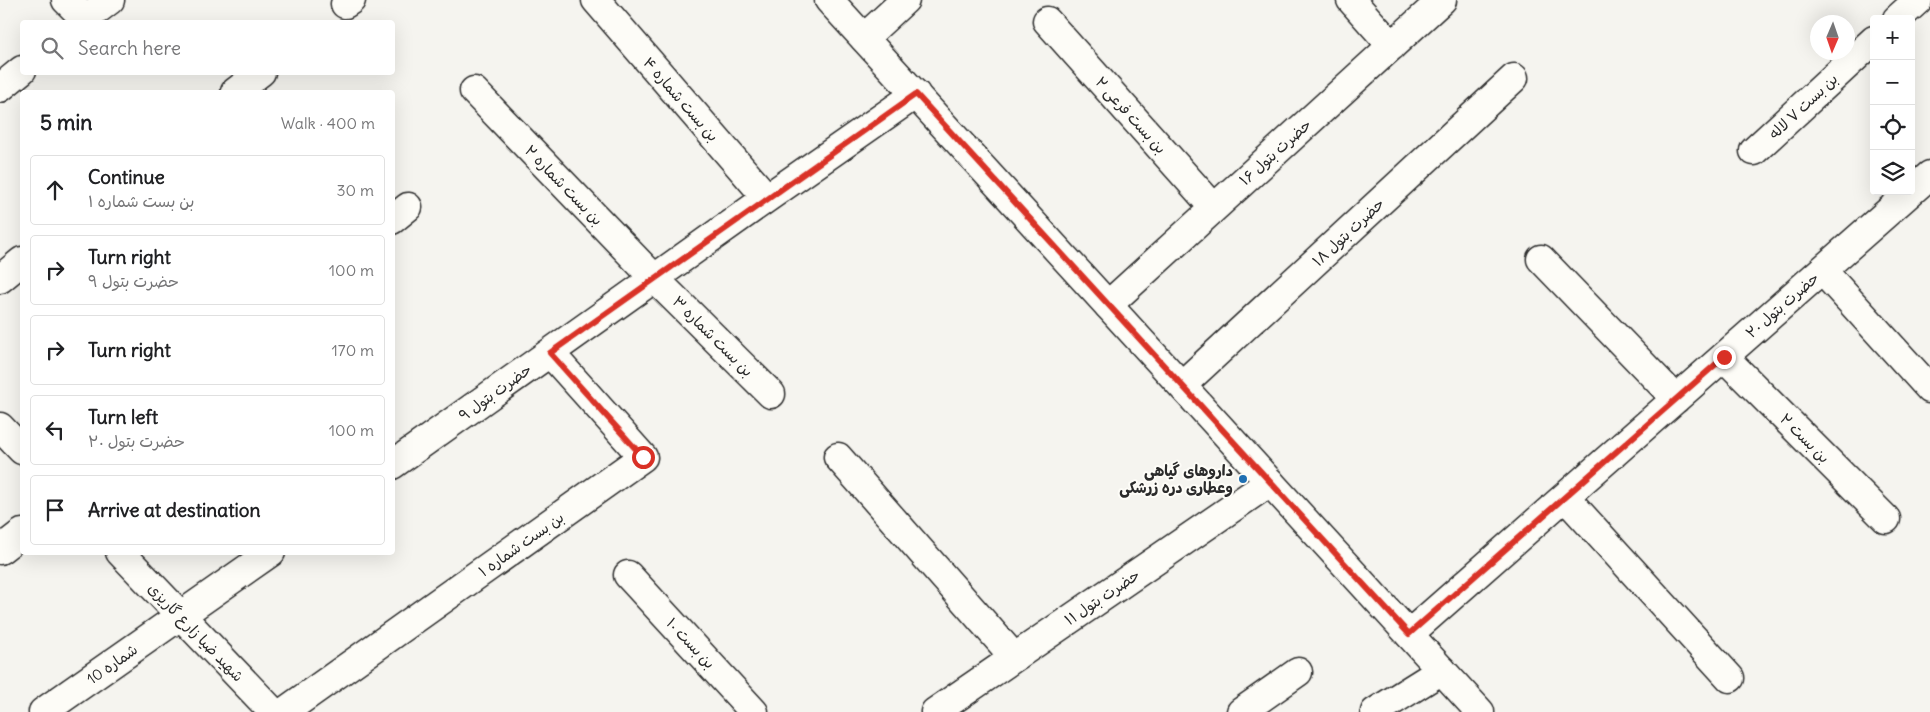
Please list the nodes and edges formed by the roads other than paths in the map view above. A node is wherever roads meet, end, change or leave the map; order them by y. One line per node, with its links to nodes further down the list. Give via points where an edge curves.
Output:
1 (66, 0): 10 (street)
2 (110, 0): 11 (street)
3 (596, 0): 25 (street, بن بست شماره ۴)
4 (829, 0): 13 (street)
5 (905, 0): 13 (street)
6 (1351, 0): 15 (street)
7 (1442, 0): 15 (street, حضرت بتول ۱۶)
8 (1918, 0): 9 (street)
9 (1901, 15)
10 (82, 20)
11 (84, 20)
12 (1047, 21): 26 (street, بن بست فرعی ۲)
13 (864, 38): 22 (street)
14 (1870, 44): 23 (street, بن بست ۷ لاله)
15 (1392, 46): 26 (street, حضرت بتول ۱۶)
16 (20, 72): 19 (street)
17 (257, 75): 20 (street)
18 (1514, 78): 35 (street, حضرت بتول ۱۸)
19 (0, 88)
20 (238, 90)
21 (474, 91): 30 (street, بن بست شماره ۲)
22 (916, 94): 25 (street, حضرت بتول ۹); 32 (street)
23 (1754, 151)
24 (1930, 175): 29 (street, حضرت بتول ۲۰)
25 (767, 198): 30 (street, حضرت بتول ۹)
26 (1214, 208): 32 (street, حضرت بتول ۱۶)
27 (1541, 259): 38 (street)
28 (20, 263): 31 (street)
29 (1822, 270): 34 (street, حضرت بتول ۲۰); 36 (street)
30 (654, 278): 33 (street, حضرت بتول ۹); 37 (street, بن بست شماره ۳)
31 (0, 279)
32 (1108, 305): 35 (street)
33 (550, 353): 42 (street, حضرت بتول ۹); 59 (street, بن بست شماره ۱, via 643,457)
34 (1724, 357): 38 (street, حضرت بتول ۲۰); 45 (street, بن بست ۲)
35 (1182, 385): 43 (street)
36 (1930, 389)
37 (771, 394)
38 (1676, 399): 44 (street, حضرت بتول ۲۰)
39 (0, 426): 40 (street)
40 (20, 448)
41 (838, 457): 53 (street)
42 (395, 463)
43 (1270, 482): 52 (street); 53 (street, حضرت بتول ۱۱)
44 (1565, 497): 52 (street, حضرت بتول ۲۰); 56 (street)
45 (1886, 519)
46 (20, 535): 47 (street)
47 (0, 550)
48 (123, 555): 51 (street, شهید ضیا زارع گاریزی)
49 (266, 555): 51 (street)
50 (628, 575): 60 (street, بن بست ۱۰)
51 (181, 617): 57 (street, شماره 10); 58 (street, شهید ضیا زارع گاریزی)
52 (1409, 634): 54 (street)
53 (1014, 658): 61 (street, حضرت بتول ۱۱)
54 (1442, 670): 63 (street); 64 (street)
55 (1298, 672): 62 (street)
56 (1730, 678)
57 (43, 712)
58 (273, 712)
59 (284, 712)
60 (754, 712)
61 (935, 712)
62 (1241, 712)
63 (1374, 712)
64 (1480, 712)

